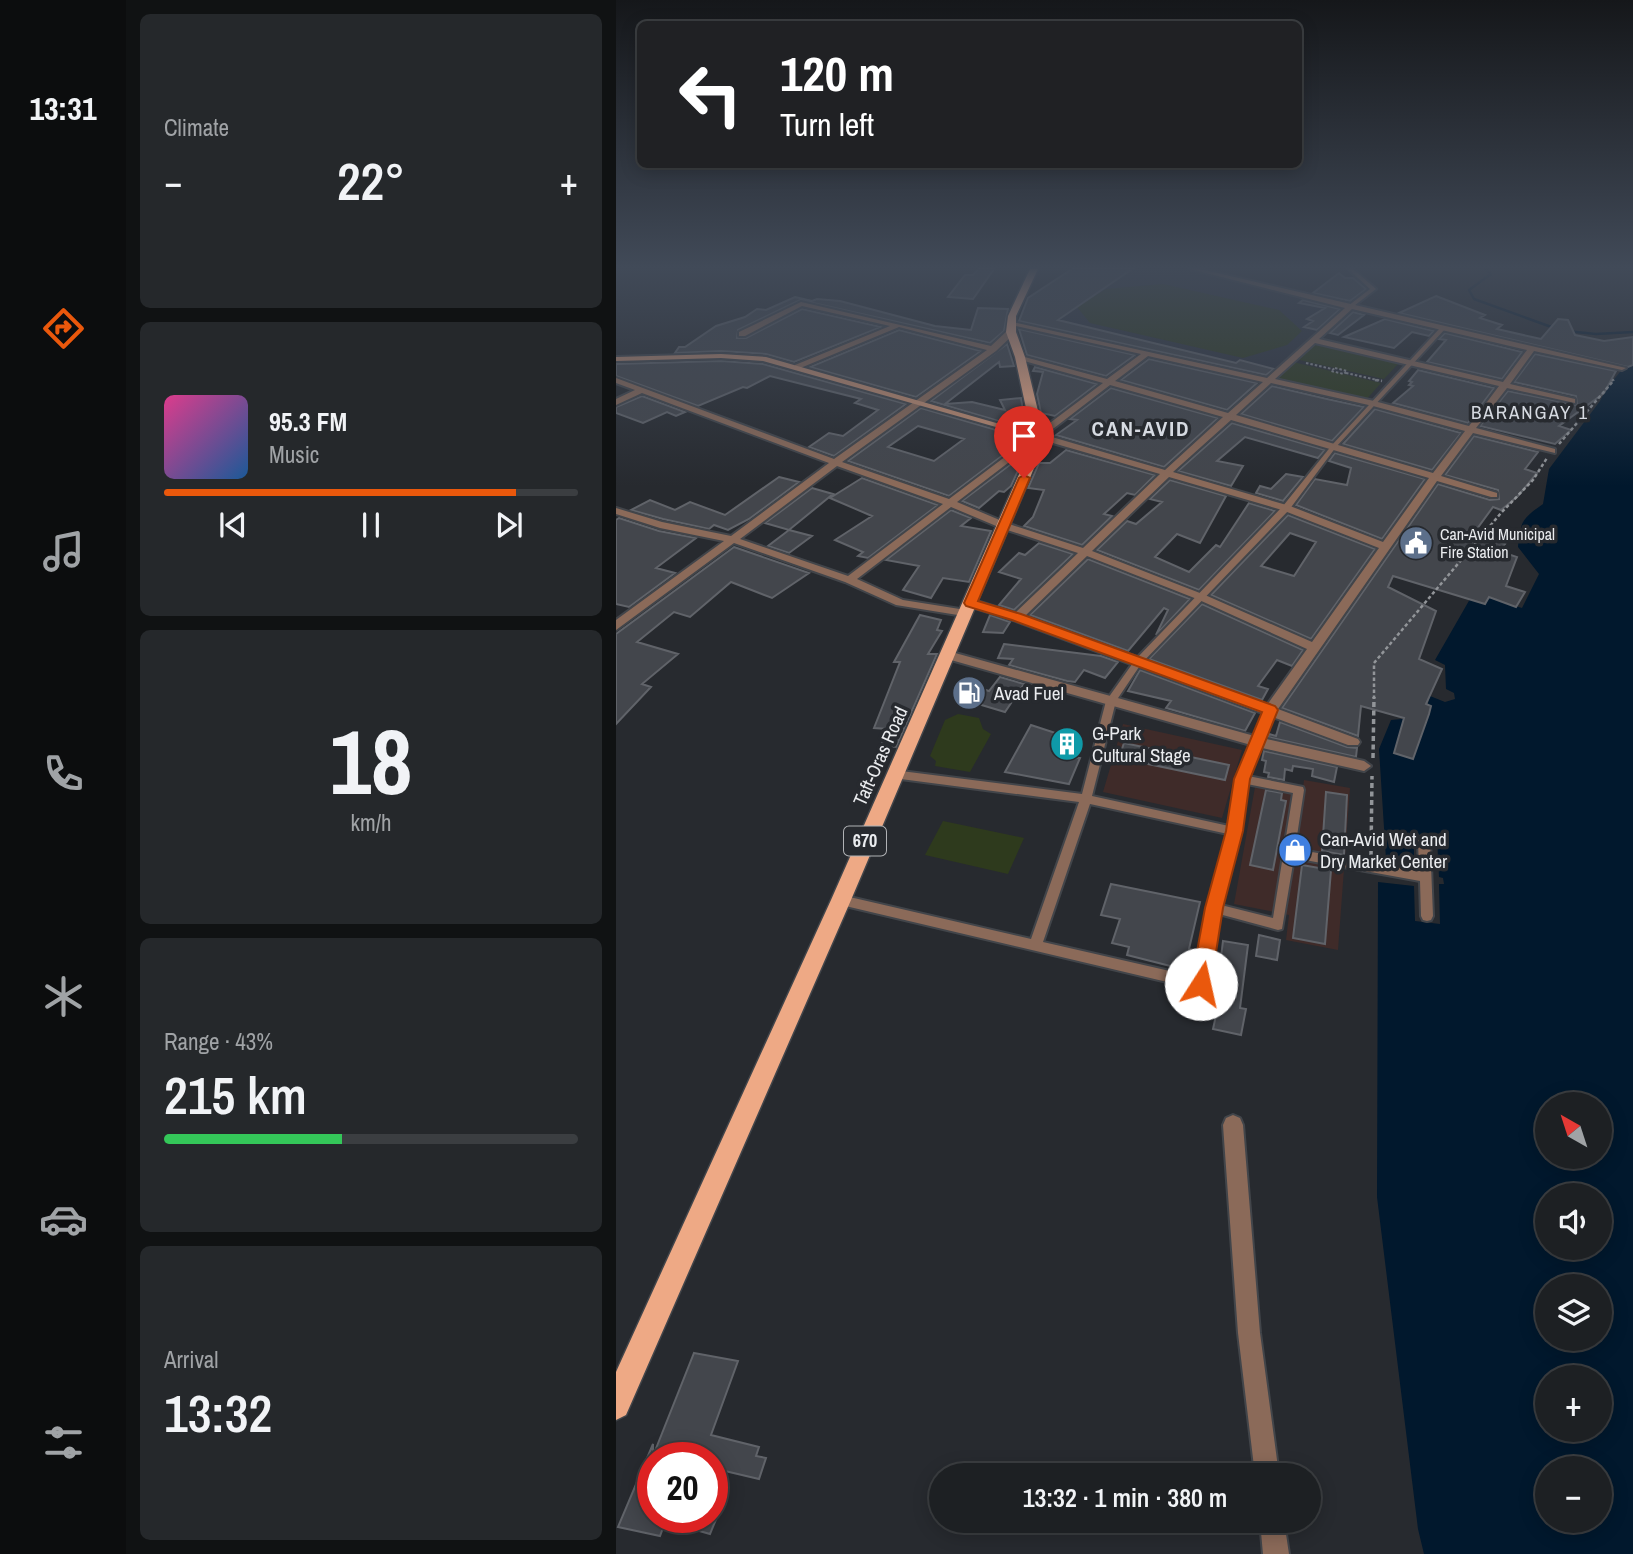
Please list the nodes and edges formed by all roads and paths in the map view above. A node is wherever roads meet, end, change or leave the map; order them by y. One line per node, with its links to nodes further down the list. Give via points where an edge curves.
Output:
1 (859, 342): 17 (street)
2 (963, 342): 10 (street)
3 (999, 342): 10 (street)
4 (1015, 342): 13 (main road)
5 (1087, 342): 12 (street)
6 (1311, 342): 15 (street)
7 (1320, 342): 16 (street)
8 (1432, 342): 16 (lane)
9 (1499, 342): 11 (street)
10 (993, 349): 29 (street)
11 (1532, 349): 18 (street); 25 (street)
12 (1147, 353): 22 (street); 23 (street)
13 (1020, 357): 23 (street); 33 (main road)
14 (616, 359): 17 (street, via 744,356)
15 (1292, 360): 19 (path); 22 (street)
16 (1413, 362): 24 (lane); 25 (street)
17 (798, 367): 29 (street)
18 (1622, 368): 35 (path)
19 (1332, 369): 20 (path); 20 (path, via 1343,368)
20 (1346, 373): 24 (path)
21 (616, 380): 26 (street)
22 (1270, 381): 30 (street); 31 (street)
23 (1110, 383): 31 (street); 33 (street)
24 (1393, 384): 30 (lane)
25 (1506, 385): 27 (street); 32 (street)
26 (644, 389): 28 (street); 36 (street)
27 (1572, 401)
28 (616, 402)
29 (916, 403): 33 (street); 36 (street)
30 (1374, 404): 32 (street); 34 (lane)
31 (1230, 417): 34 (street); 37 (street)
32 (1472, 430): 35 (street); 38 (street)
33 (1038, 436): 37 (street); 40 (street); 43 (main road, Taft-Oras Road / 670)
34 (1334, 446): 38 (street); 41 (lane)
35 (1552, 451): 59 (path, via 1533,480 1374,663)
36 (836, 463): 40 (street); 44 (street)
37 (1166, 475): 41 (street); 46 (street)
38 (1434, 478): 39 (street); 45 (street)
39 (1494, 495)
40 (951, 503): 43 (street); 47 (street)
41 (1286, 508): 45 (street); 48 (lane)
42 (616, 511): 44 (street)
43 (1004, 526): 46 (street); 49 (main road, Taft-Oras Road / 670)
44 (731, 539): 47 (street); 51 (street)
45 (1386, 547): 52 (street)
46 (1086, 552): 48 (street); 50 (street)
47 (849, 580): 49 (street, via 900,603)
48 (1201, 597): 52 (street); 54 (lane)
49 (968, 608): 50 (street); 53 (main road, Taft-Oras Road / 670)
50 (1017, 617): 54 (street)
51 (616, 626)
52 (1315, 648): 56 (street)
53 (948, 655): 55 (street); 60 (main road, Taft-Oras Road / 670)
54 (1138, 662): 55 (lane); 56 (street)
55 (1111, 701): 57 (street); 62 (lane)
56 (1270, 710): 57 (lane); 58 (street)
57 (1258, 742): 59 (street); 61 (lane)
58 (1353, 742)
59 (1370, 766): 66 (path)
60 (893, 774): 62 (lane); 68 (main road, Taft-Oras Road / 670)
61 (1242, 779): 63 (lane); 65 (lane, via 1300,790)
62 (1086, 799): 63 (lane); 71 (lane)
63 (1234, 831): 69 (lane)
64 (1424, 840): 67 (lane)
65 (1291, 853): 66 (lane); 69 (lane, via 1278,925)
66 (1370, 867): 67 (lane)
67 (1425, 877): 70 (lane)
68 (841, 900): 71 (lane); 73 (main road, Taft-Oras Road / 670)
69 (1214, 908): 71 (lane, via 1201,984)
70 (1427, 916)
71 (1035, 946)
72 (1233, 1125): 74 (street, via 1249,1333)
73 (616, 1405)
74 (1265, 1463)
75 (1273, 1533): 76 (street)
76 (1276, 1554)

